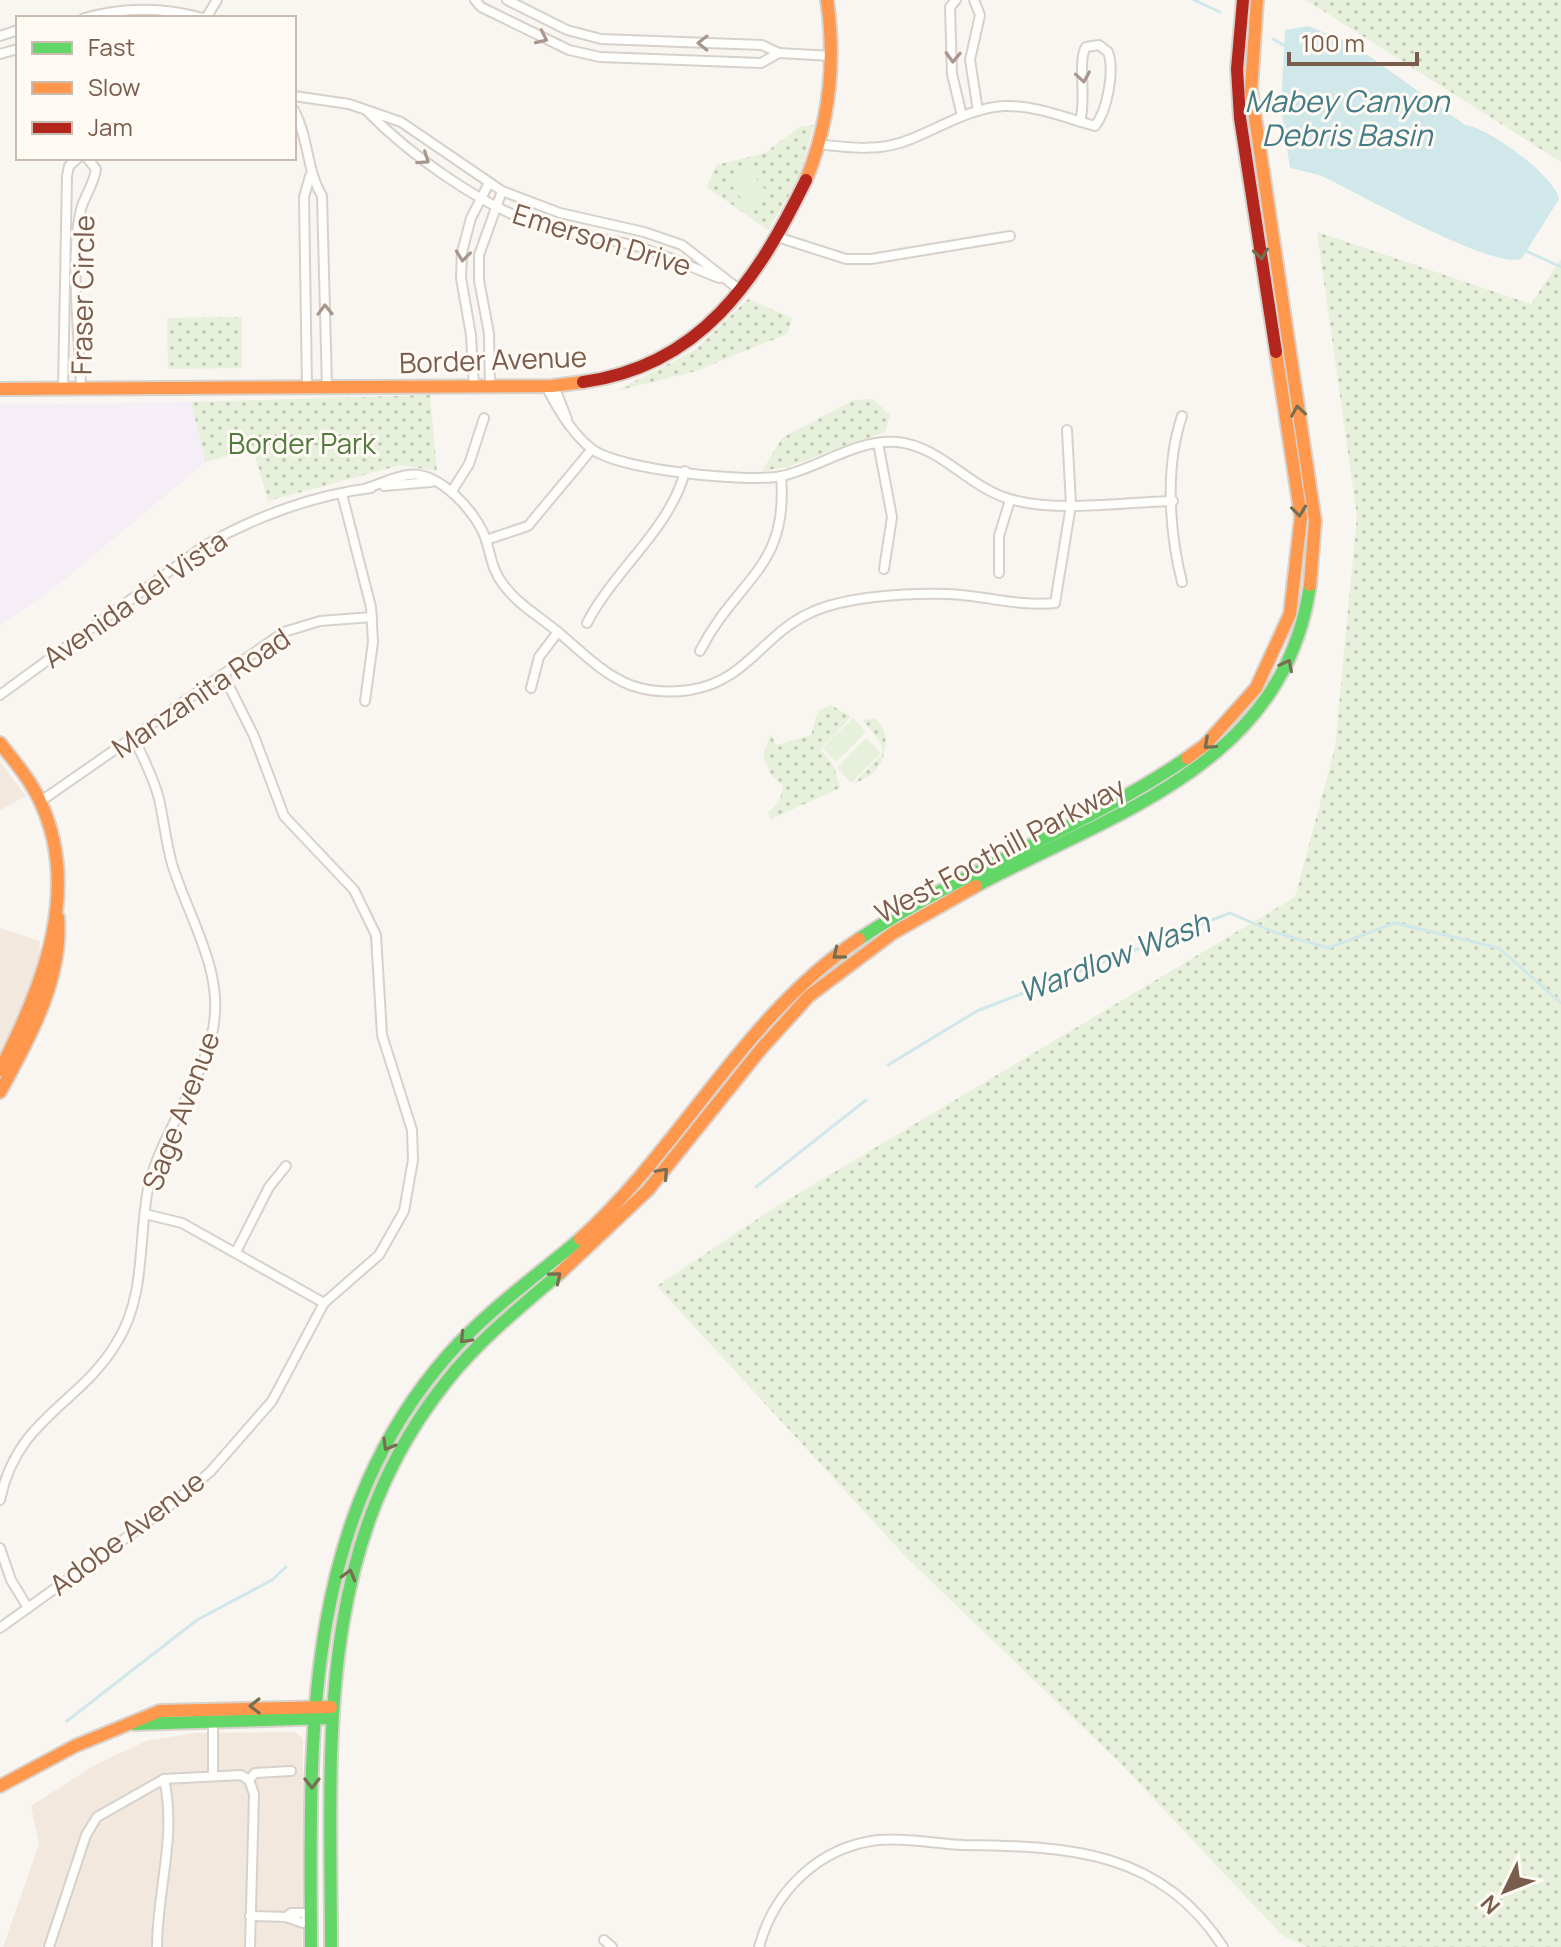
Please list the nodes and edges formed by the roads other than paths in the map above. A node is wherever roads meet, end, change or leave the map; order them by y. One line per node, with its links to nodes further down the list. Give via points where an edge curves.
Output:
1 (475, 0): 13 (street, one-way to 13, via 569,50)
2 (507, 0): 10 (street, via 567,30)
3 (827, 0): 12 (main road, Border Avenue)
4 (956, 0): 17 (street, one-way to 17, via 950,7 952,74)
5 (974, 0): 16 (street, via 980,15 970,60)
6 (1243, 0): 18 (main road, West Foothill Parkway, via 1237,69)
7 (1257, 0): 29 (main road, West Foothill Parkway, via 1251,90)
8 (94, 16): 9 (street, via 130,9 171,9)
9 (197, 16)
10 (625, 42): 11 (street, one-way to 10, via 762,45); 13 (street)
11 (779, 53): 12 (street); 13 (street, via 761,63)
12 (832, 56): 21 (main road, Border Avenue, via 828,112)
13 (624, 59)
14 (296, 96): 15 (street, Emerson Drive)
15 (365, 109): 25 (street, Emerson Drive, via 401,122); 27 (street, Emerson Drive, one-way to 27, via 393,138)
16 (978, 111): 17 (street); 20 (street, via 1021,107)
17 (962, 116): 21 (street, via 884,147)
18 (1240, 118): 29 (main road, via 1260,209); 80 (main road, West Foothill Parkway, one-way to 80, via 1301,517 1294,607 1262,682 1231,723 1194,757 929,895 809,978 751,1037 629,1191 562,1256 461,1340 390,1441 352,1523 322,1626)
19 (296, 120): 24 (street)
20 (1080, 122): 20 (street, one-way to 20, via 1095,126 1101,119 1110,66 1108,52 1099,45 1086,47 1080,58 1085,91)
21 (818, 144): 30 (main road, Border Avenue, via 808,174)
22 (76, 160): 40 (street, Fraser Circle, via 67,176)
23 (89, 160): 41 (street, Fraser Circle, via 96,169 95,181 81,209 77,264)
24 (310, 176): 35 (street, via 304,197); 36 (street, one-way to 24, via 323,207)
25 (489, 183): 26 (street, Emerson Drive); 27 (street)
26 (502, 191): 28 (street); 32 (street, Emerson Drive, via 560,213 682,245)
27 (482, 198): 28 (street, Emerson Drive); 37 (street, one-way to 37, via 471,218 462,265)
28 (495, 205): 32 (street, Emerson Drive, via 568,234 633,246); 38 (street, via 479,255)
29 (1269, 223): 81 (main road, West Foothill Parkway, one-way to 29, via 336,1637 352,1565 386,1478 431,1404 471,1353 646,1192 768,1038 838,972 937,905 1186,779 1225,748 1263,706 1302,628 1315,548)
30 (773, 236): 31 (street, via 846,259 897,257); 33 (main road, Border Avenue)
31 (1010, 236)
32 (727, 282): 33 (street, Emerson Drive)
33 (741, 291): 34 (main road, Border Avenue, via 661,362 604,380)
34 (550, 386): 38 (main road, Border Avenue); 46 (street, via 567,419)
35 (307, 388): 36 (main road, Border Avenue); 41 (main road, Border Avenue)
36 (327, 388): 37 (main road, Border Avenue)
37 (474, 388): 38 (main road, Border Avenue)
38 (490, 388)
39 (0, 389): 40 (main road, Border Avenue)
40 (63, 390): 41 (main road, Border Avenue)
41 (81, 391)
42 (1182, 416): 52 (street, via 1173,445)
43 (484, 418): 49 (street, via 469,464)
44 (1067, 430): 53 (street)
45 (878, 443): 48 (street); 51 (street, via 928,451); 55 (street, via 892,517)
46 (592, 449): 47 (street, via 620,460); 54 (street, via 528,526)
47 (685, 471): 48 (street, via 737,480); 59 (street, via 673,507 602,593)
48 (781, 476): 61 (street, via 784,509 776,542 764,566 715,620)
49 (452, 491): 50 (street, Avenida del Vista, via 422,475 408,475); 54 (street, Avenida del Vista, via 478,519)
50 (342, 494): 58 (street); 64 (street, Avenida del Vista, via 263,517 204,546)
51 (1010, 500): 53 (street); 56 (street, via 999,536)
52 (1173, 501): 53 (street); 57 (street, via 1174,550)
53 (1071, 505): 60 (street, Avenida del Vista, via 1055,603 948,594 876,598 823,608 797,620 729,679 678,692 628,684 587,660)
54 (486, 540): 60 (street, Avenida del Vista, via 504,586)
55 (884, 569)
56 (999, 573)
57 (1182, 582)
58 (372, 617): 62 (street, Manzanita Road, via 320,621 284,632); 65 (street)
59 (587, 623)
60 (558, 632): 63 (street, via 539,657)
61 (700, 651)
62 (223, 674): 66 (street, Manzanita Road); 75 (street, Adobe Avenue, via 254,736 284,816 340,871 367,910 379,957 382,1035 412,1130 410,1186 394,1235)
63 (531, 688)
64 (0, 695)
65 (365, 701)
66 (134, 737): 68 (street, Manzanita Road); 73 (street, Sage Avenue, via 158,795 172,863 213,973 218,1001 193,1088 148,1186)
67 (0, 743): 68 (main road)
68 (41, 801): 69 (main road, via 60,868)
69 (58, 917): 70 (main road, via 31,1000); 71 (main road, via 62,934 53,969)
70 (0, 1070)
71 (0, 1092)
72 (286, 1166): 74 (street, via 269,1187)
73 (145, 1214): 74 (street, via 182,1223); 76 (street, Sage Avenue, via 137,1288 125,1329 105,1360 30,1433 10,1465)
74 (236, 1252): 75 (street)
75 (324, 1303): 78 (street, Adobe Avenue, via 272,1401 210,1472)
76 (0, 1500)
77 (0, 1548): 78 (street)
78 (28, 1608): 79 (street, Adobe Avenue)
79 (0, 1628)
80 (312, 1712): 81 (main road); 82 (main road); 83 (main road, one-way to 83, via 177,1709 143,1716); 91 (main road, West Foothill Parkway, one-way to 91)
81 (331, 1713): 98 (main road, West Foothill Parkway)
82 (213, 1723): 83 (main road); 85 (street)
83 (134, 1724): 88 (main road, via 75,1746)
84 (291, 1771): 87 (street, via 255,1773)
85 (213, 1776): 86 (street); 87 (street, via 241,1775)
86 (164, 1779): 93 (street, via 97,1817); 94 (street, via 168,1862)
87 (249, 1780): 89 (street, via 254,1794)
88 (0, 1786)
89 (250, 1916): 90 (street); 95 (street)
90 (286, 1917)
91 (311, 1918): 96 (main road, West Foothill Parkway); 97 (main road, via 321,1926)
92 (604, 1940): 99 (street)
93 (49, 1947)
94 (157, 1947)
95 (250, 1947)
96 (311, 1947)
97 (322, 1947)
98 (331, 1947)
99 (612, 1947)
100 (759, 1947): 101 (street, via 773,1908 792,1883 836,1852 881,1840 1085,1852 1158,1880 1185,1901)
101 (1223, 1947)

